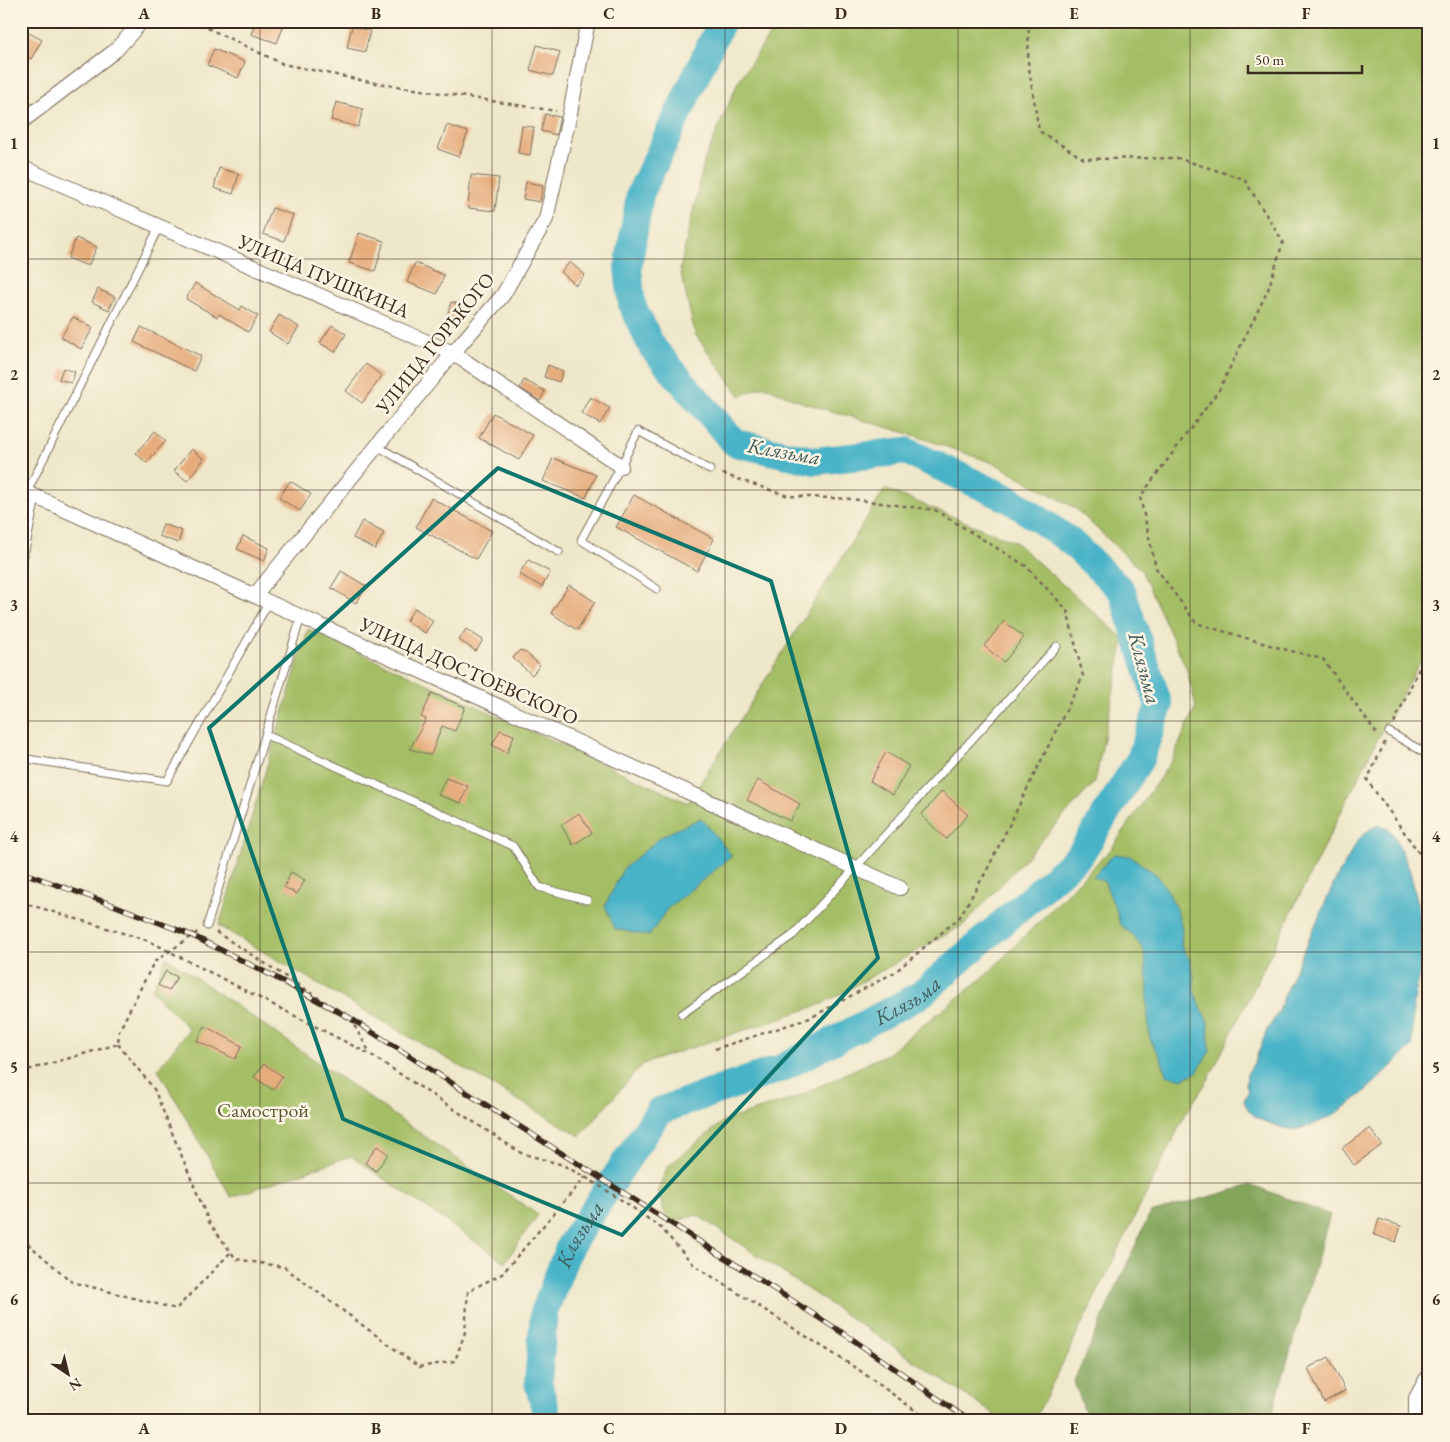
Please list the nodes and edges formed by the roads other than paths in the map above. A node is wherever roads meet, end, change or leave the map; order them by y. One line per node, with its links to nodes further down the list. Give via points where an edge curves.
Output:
1 (142, 21): 3 (street, via 116,50)
2 (588, 21): 6 (street, УЛИЦА ГОРЬКОГО, via 546,219 503,295)
3 (21, 122)
4 (21, 166): 5 (street, УЛИЦА ПУШКИНА)
5 (158, 227): 6 (street, УЛИЦА ПУШКИНА); 10 (lane)
6 (453, 353): 7 (street, УЛИЦА ГОРЬКОГО); 8 (street, УЛИЦА ПУШКИНА)
7 (377, 446): 11 (lane); 14 (street, УЛИЦА ГОРЬКОГО)
8 (621, 466): 9 (lane, via 638,430); 13 (lane, via 581,540)
9 (710, 470)
10 (28, 493): 12 (lane); 14 (street, УЛИЦА ДОСТОЕВСКОГО)
11 (560, 552)
12 (21, 570)
13 (657, 589)
14 (255, 595): 15 (street, УЛИЦА ДОСТОЕВСКОГО)
15 (269, 602): 16 (street, УЛИЦА ДОСТОЕВСКОГО); 21 (lane, via 167,781)
16 (301, 617): 19 (lane); 22 (street, УЛИЦА ДОСТОЕВСКОГО)
17 (1057, 646): 22 (lane)
18 (1389, 732): 20 (lane)
19 (266, 735): 24 (lane, via 513,846 539,887); 25 (lane)
20 (1429, 755)
21 (21, 758)
22 (856, 867): 23 (street, УЛИЦА ДОСТОЕВСКОГО); 26 (lane, via 793,934)
23 (900, 888)
24 (587, 900)
25 (207, 926)
26 (682, 1014)
27 (1429, 1374): 28 (street, via 1416,1398)
28 (1416, 1421)

